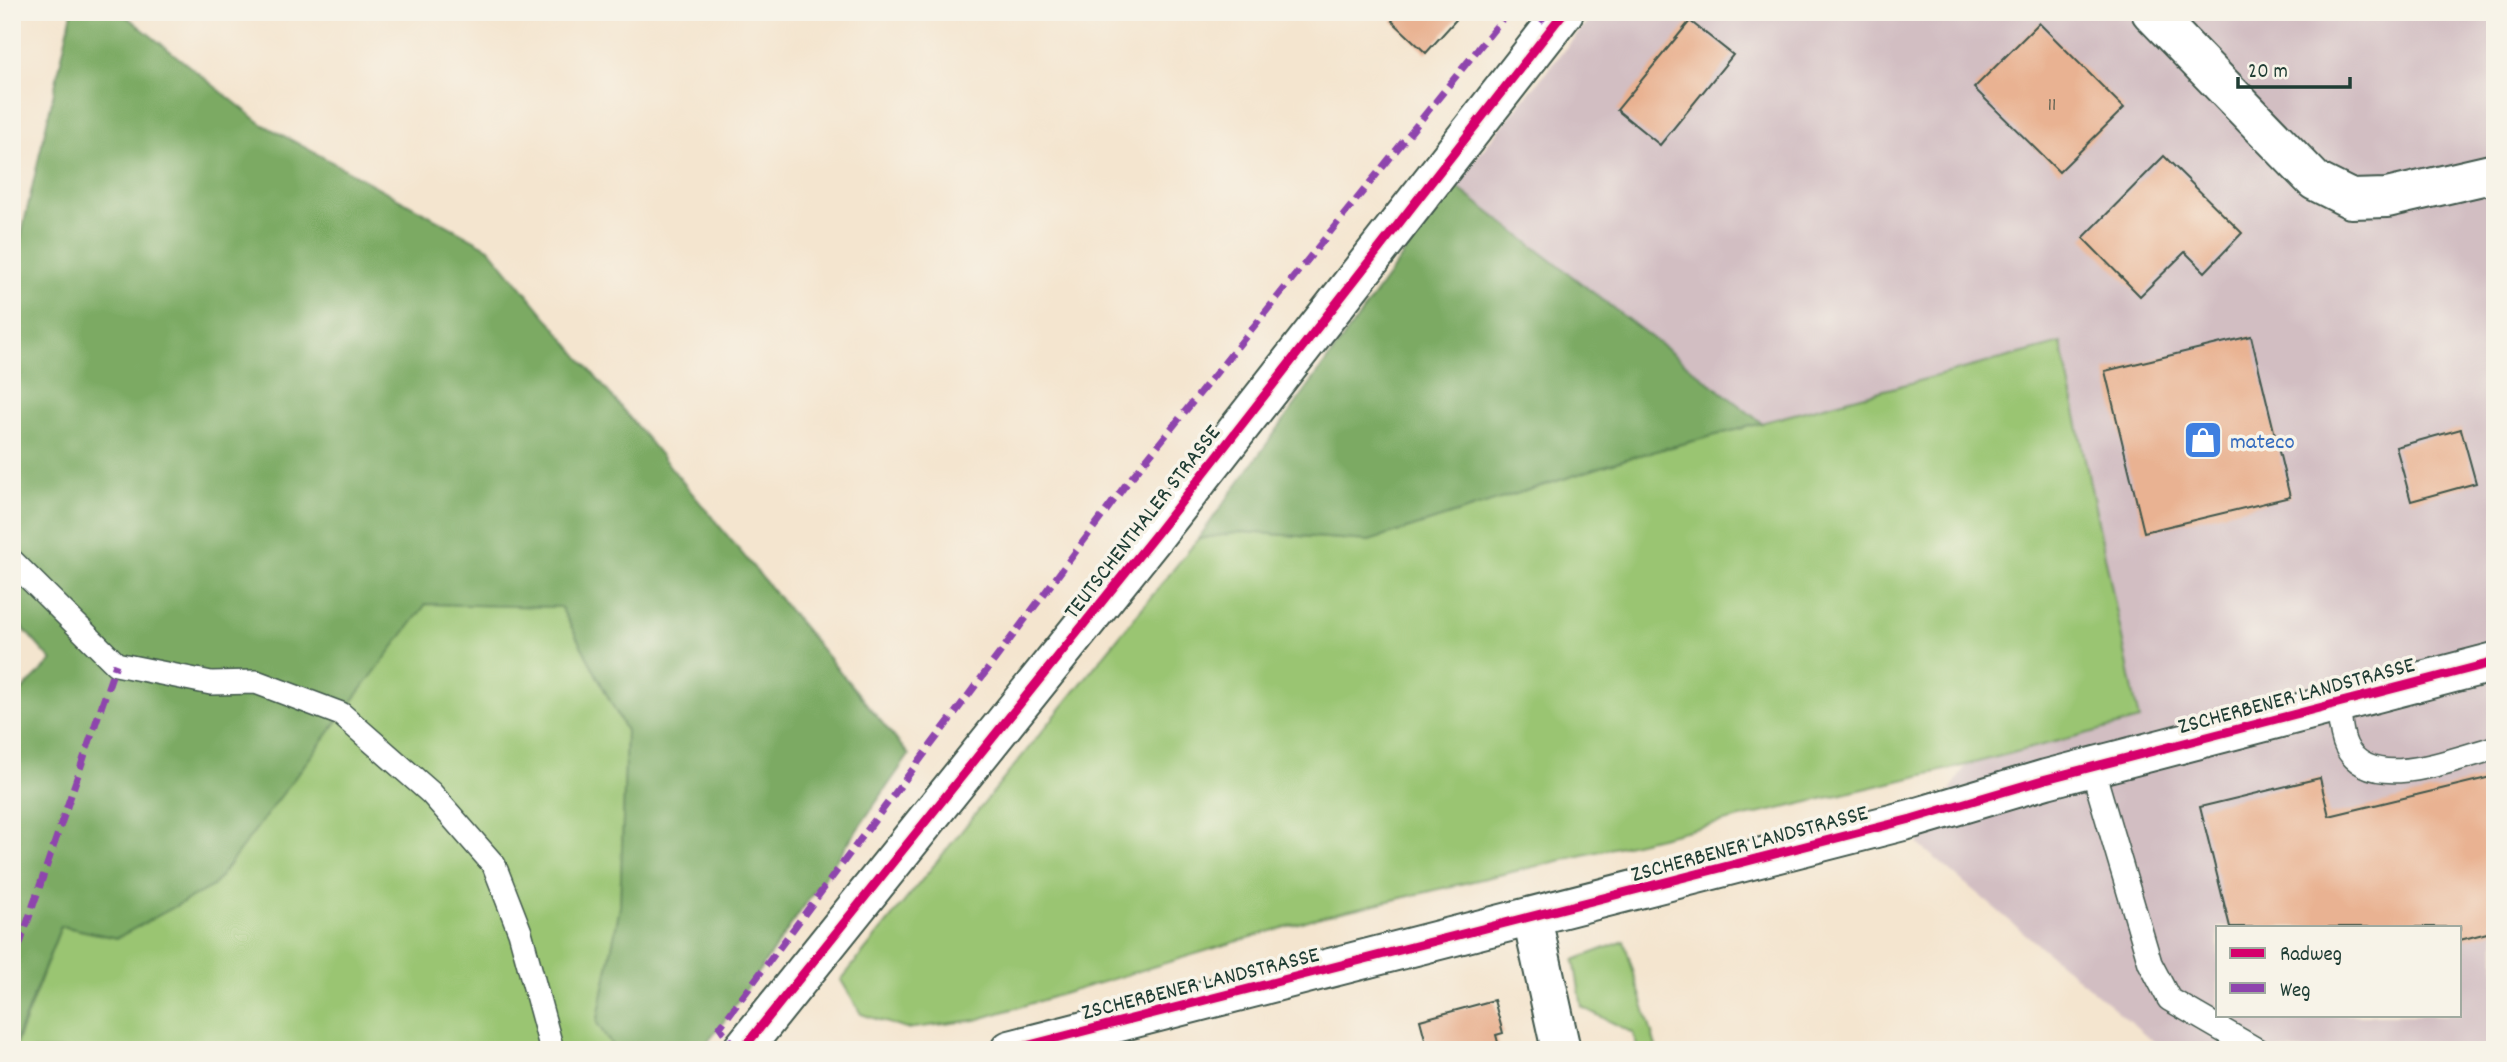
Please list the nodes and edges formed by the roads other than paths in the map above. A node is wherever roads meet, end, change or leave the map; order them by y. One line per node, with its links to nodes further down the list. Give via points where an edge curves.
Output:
1 (1564, 12): 11 (street, TEUTSCHENTHALER STRASSE, via 1157,533)
2 (2159, 15): 3 (street, via 2315,181 2351,199 2387,198)
3 (2495, 173)
4 (12, 561): 10 (lane, via 116,664 211,683 256,682 341,714 431,793 494,865 520,932)
5 (2495, 662): 6 (street, ZSCHERBENER LANDSTRASSE)
6 (2338, 703): 7 (lane, via 2345,744 2356,761 2373,770 2396,772); 8 (street, ZSCHERBENER LANDSTRASSE)
7 (2495, 748)
8 (2092, 767): 9 (street, ZSCHERBENER LANDSTRASSE); 14 (lane, via 2150,963 2169,999)
9 (1532, 918): 12 (street, ZSCHERBENER LANDSTRASSE); 13 (street)
10 (552, 1050)
11 (742, 1050)
12 (1010, 1050)
13 (1561, 1050)
14 (2257, 1050)

